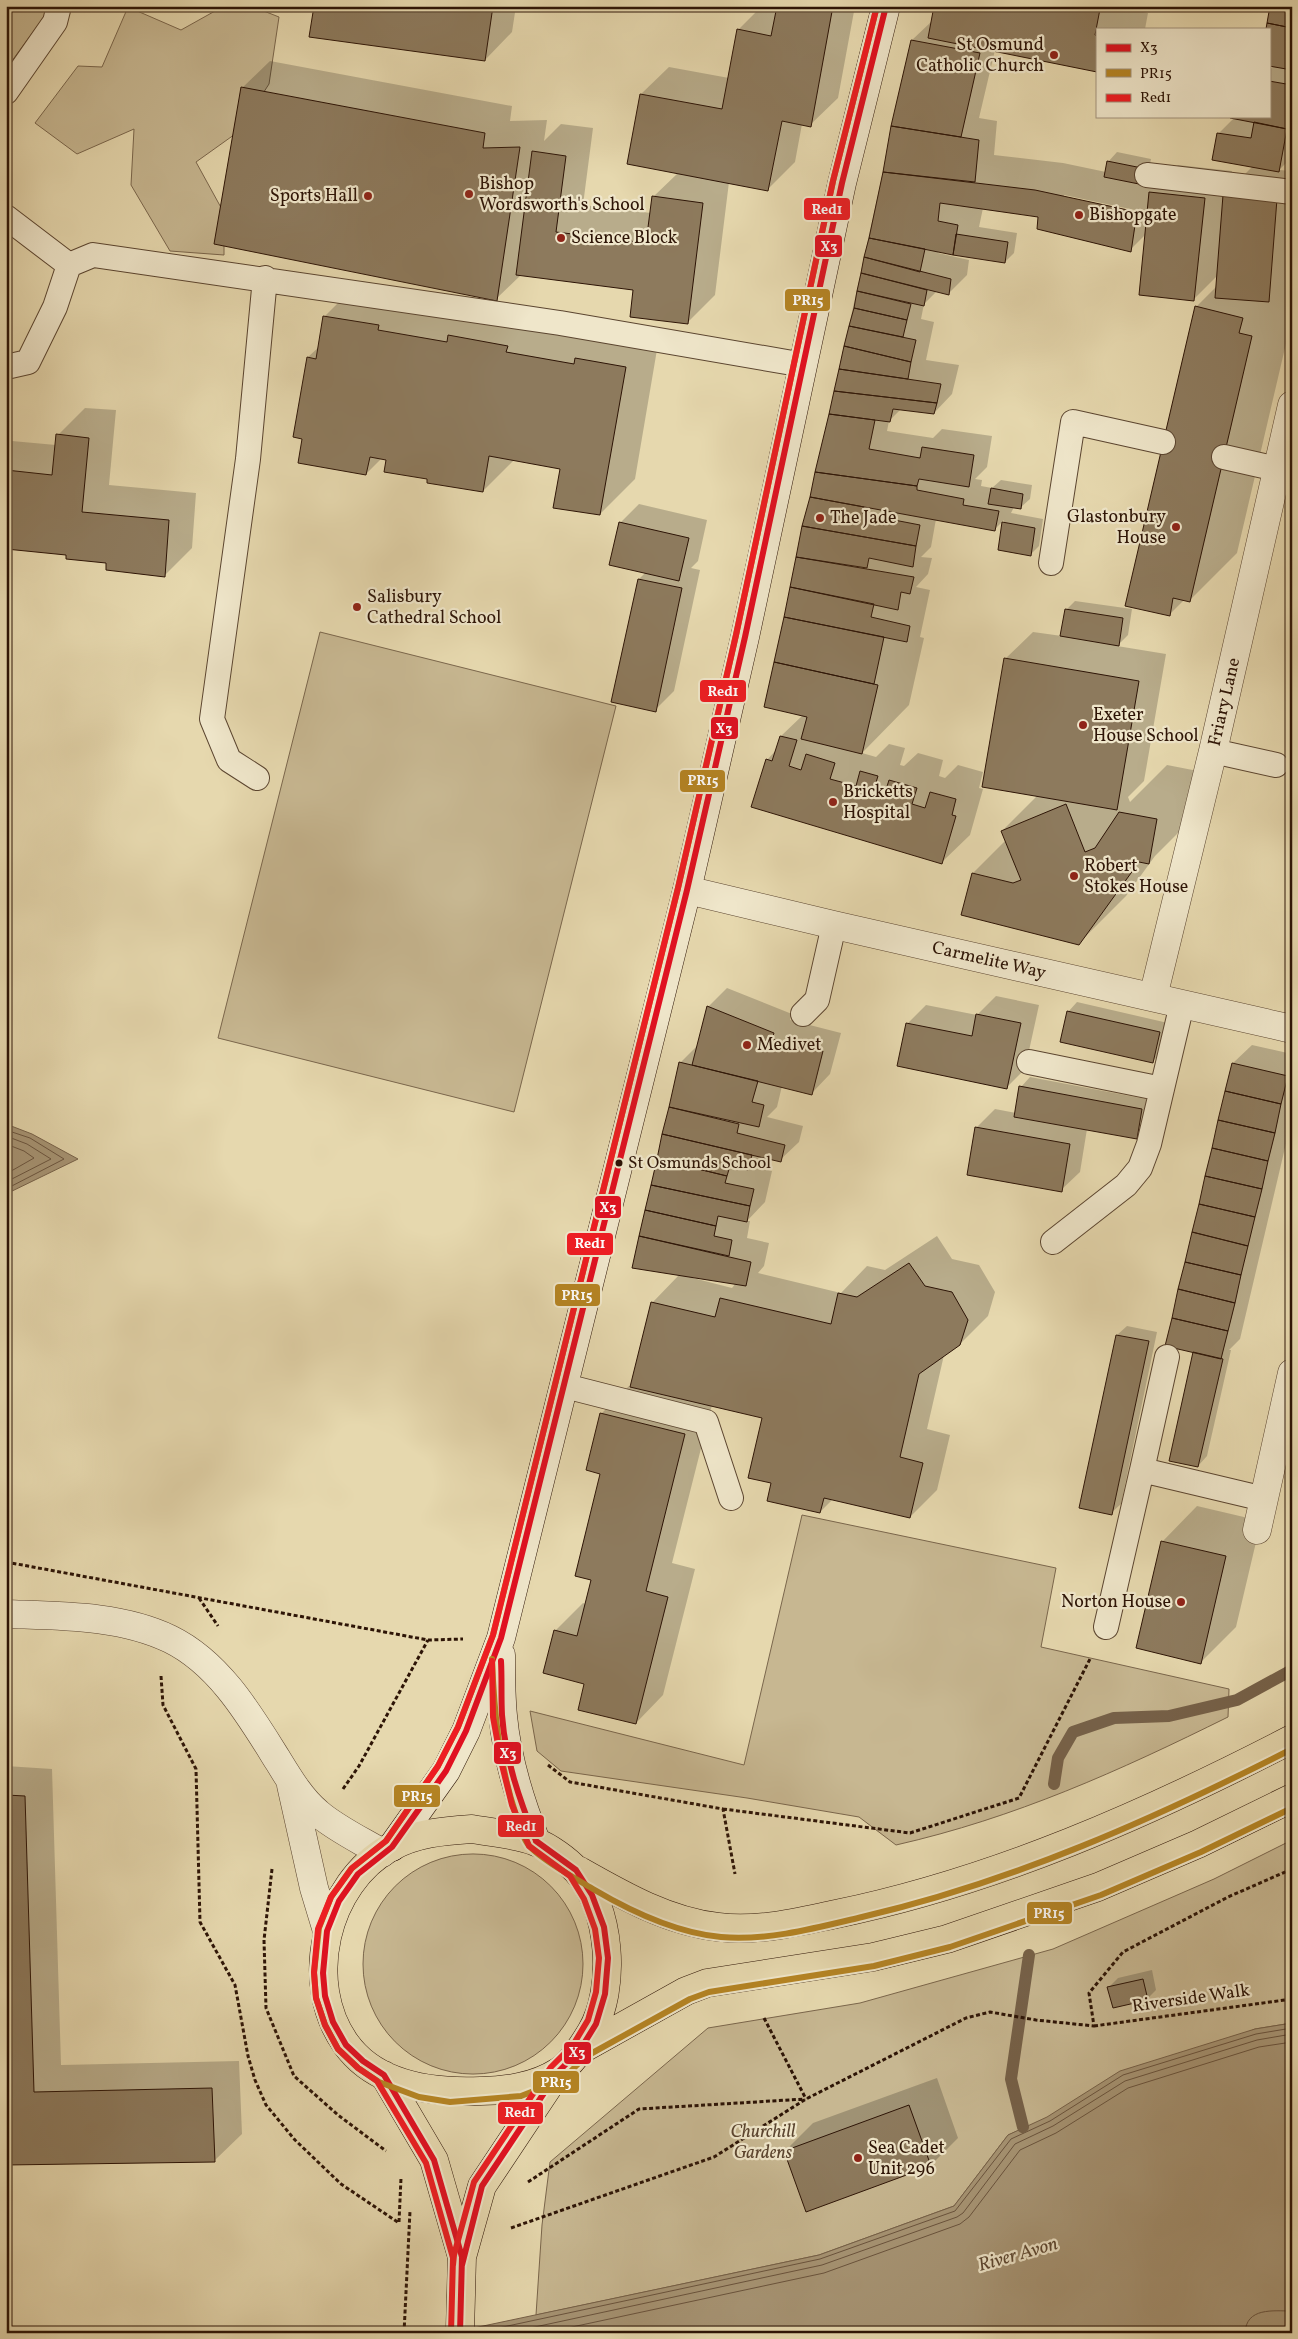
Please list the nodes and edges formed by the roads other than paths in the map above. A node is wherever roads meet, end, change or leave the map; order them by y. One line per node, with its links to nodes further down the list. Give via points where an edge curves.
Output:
1 (59, 6): 3 (lane, via 55,22)
2 (886, 6): 9 (street, via 842,183)
3 (6, 92)
4 (1147, 175): 5 (lane)
5 (1292, 192)
6 (6, 217): 7 (lane)
7 (69, 265): 8 (lane, via 93,255); 10 (lane, via 56,307 28,362)
8 (265, 278): 9 (lane, via 560,323); 18 (lane, via 248,459 212,719 228,760)
9 (804, 365): 19 (street)
10 (6, 367)
11 (1292, 405): 14 (street, Friary Lane)
12 (1163, 442): 15 (lane, via 1073,422)
13 (1224, 457): 14 (lane)
14 (1277, 470): 16 (street, Friary Lane)
15 (1052, 563)
16 (1213, 751): 17 (lane); 21 (street, Friary Lane)
17 (1276, 765)
18 (257, 778)
19 (687, 890): 20 (street, Carmelite Way); 30 (street)
20 (834, 926): 21 (street, Carmelite Way); 23 (lane, via 816,1000)
21 (1152, 997): 22 (street, Carmelite Way)
22 (1182, 1004): 24 (street, Carmelite Way); 26 (lane)
23 (803, 1014)
24 (1292, 1029)
25 (1029, 1062): 26 (lane)
26 (1162, 1089): 27 (lane, via 1140,1168 1126,1185)
27 (1053, 1242)
28 (1167, 1357): 31 (lane)
29 (1292, 1373): 33 (street)
30 (565, 1386): 32 (lane, via 706,1422); 37 (street)
31 (1142, 1470): 33 (lane); 36 (lane)
32 (731, 1498)
33 (1264, 1499): 34 (street)
34 (1257, 1530)
35 (6, 1614): 39 (street, via 96,1619 138,1627 170,1639 209,1667 229,1688)
36 (1106, 1627)
37 (501, 1638): 41 (street, via 502,1716 509,1759 520,1802); 42 (street, via 466,1731 446,1771)
38 (1292, 1739): 43 (highway, via 1119,1824 1031,1857 882,1905 796,1922 758,1928 720,1928 685,1922 650,1909)
39 (290, 1779): 42 (street, via 318,1813); 44 (street, via 314,1888)
40 (1292, 1798): 45 (highway, via 1198,1844 1098,1887 947,1939 873,1957 707,1983 686,1991)
41 (536, 1841): 42 (highway, via 472,1829 430,1832); 43 (highway)
42 (387, 1850): 44 (highway, via 358,1874 339,1901)
43 (576, 1870): 45 (highway, via 592,1895 604,1927 608,1958 603,2001 596,2024)
44 (328, 1931): 47 (highway, via 323,1973 325,1996 333,2022 346,2045)
45 (580, 2050): 46 (highway)
46 (558, 2072): 47 (highway, via 520,2087 450,2093 421,2089); 48 (highway, via 482,2186)
47 (384, 2075): 48 (highway, via 434,2160)
48 (462, 2258): 49 (highway)
49 (460, 2333)

